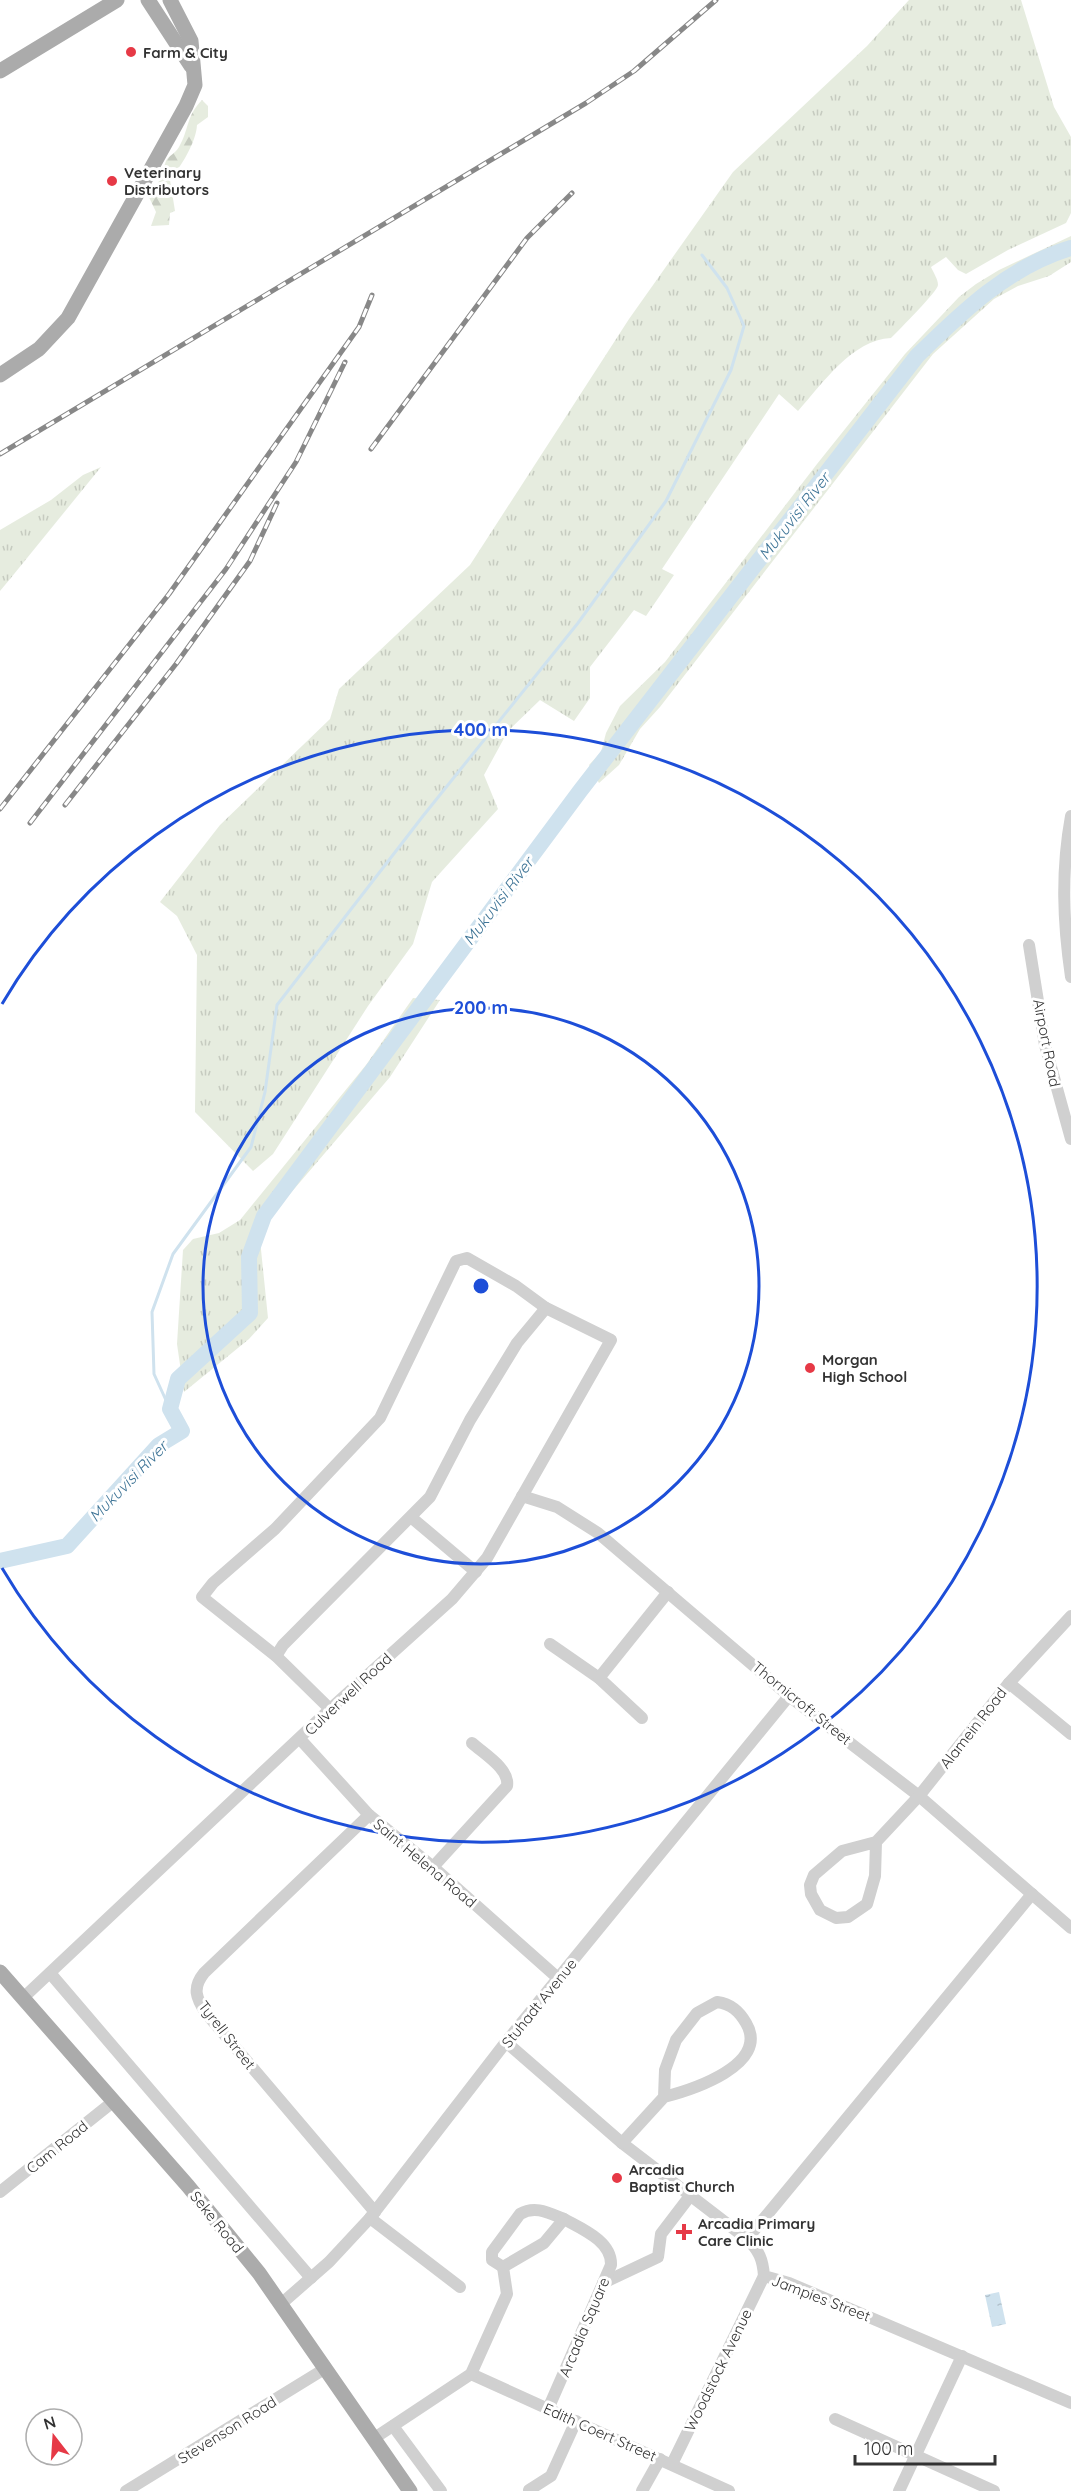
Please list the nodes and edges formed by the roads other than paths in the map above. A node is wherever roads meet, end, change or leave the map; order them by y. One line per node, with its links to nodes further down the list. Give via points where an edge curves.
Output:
1 (117, 0): 5 (main road)
2 (148, 0): 4 (main road)
3 (170, 0): 4 (main road, via 191,40)
4 (191, 66): 6 (main road, via 195,85 186,106 80,300 54,335)
5 (0, 70)
6 (0, 375)
7 (1071, 816): 9 (street, via 1063,857)
8 (1029, 945): 10 (street, Airport Road, via 1045,1045)
9 (1071, 977)
10 (1071, 1139)
11 (546, 1308): 12 (street, Culverwell Road, via 611,1340); 13 (street, via 517,1343 470,1420 430,1497); 18 (street, via 480,1263 467,1257 456,1262 380,1418 275,1529 202,1597)
12 (522, 1496): 14 (street, Culverwell Road); 15 (street, Thornicroft Street, via 557,1508 598,1533)
13 (412, 1518): 14 (street); 18 (street)
14 (476, 1572): 22 (street, Culverwell Road, via 452,1599)
15 (668, 1592): 19 (street); 21 (street, Thornicroft Street)
16 (1071, 1616): 20 (street, Alamein Road)
17 (550, 1644): 19 (street)
18 (276, 1656): 22 (street)
19 (599, 1677): 23 (street)
20 (1009, 1683): 24 (street); 27 (street, Alamein Road)
21 (789, 1696): 27 (street, Thornicroft Street); 35 (street, Stuhadt Avenue)
22 (330, 1709): 25 (street, Culverwell Road)
23 (642, 1718)
24 (1071, 1734)
25 (300, 1739): 28 (street, Saint Helena Road); 34 (street, Culverwell Road)
26 (472, 1743): 30 (street, via 503,1771 508,1782)
27 (919, 1796): 29 (street, Alamein Road); 31 (street, Thornicroft Street)
28 (369, 1815): 30 (street, Saint Helena Road); 43 (street, Tyrell Street, via 204,1973 196,1988 206,2013)
29 (876, 1842): 29 (street, via 875,1876 867,1904 848,1917 836,1918 820,1910 810,1894 814,1875 842,1851)
30 (433, 1867): 35 (street, Saint Helena Road)
31 (1032, 1894): 32 (street, Thornicroft Street); 45 (street)
32 (1071, 1928)
33 (0, 1972): 36 (main road, Seke Road)
34 (50, 1973): 36 (street, Culverwell Road); 48 (street)
35 (559, 1978): 37 (street, Stuhadt Avenue)
36 (23, 1998): 39 (main road, Seke Road)
37 (506, 2042): 40 (street, Jampies Street); 43 (street, Stuhadt Avenue)
38 (664, 2097): 38 (street, via 665,2070 676,2040 697,2013 708,2006 717,2002 732,2006 748,2027 748,2050 728,2072 691,2090); 40 (street)
39 (114, 2101): 41 (street, Cam Road); 51 (main road, Seke Road, via 188,2186)
40 (621, 2143): 42 (street, Jampies Street)
41 (0, 2192)
42 (690, 2196): 45 (street, Jampies Street); 49 (street, via 661,2234 658,2257)
43 (373, 2215): 48 (street, Stuhadt Avenue); 50 (street, Tyrell Street)
44 (564, 2219): 46 (street, via 544,2243); 46 (street, via 541,2210 520,2214 492,2252 492,2260); 49 (street, Arcadia Square, via 609,2251 610,2265)
45 (747, 2239): 47 (street, Jampies Street, via 758,2249)
46 (503, 2267): 54 (street, via 507,2294)
47 (764, 2276): 52 (street, Jampies Street); 63 (street, Woodstock Avenue)
48 (311, 2278): 51 (street, Stuhadt Avenue)
49 (603, 2283): 56 (street, Arcadia Square)
50 (460, 2287)
51 (281, 2304): 53 (main road, Seke Road)
52 (962, 2356): 55 (street, Jampies Street); 61 (street)
53 (326, 2368): 60 (main road, Seke Road); 65 (street, Stevenson Road)
54 (471, 2374): 56 (street, Edith Coert Street); 59 (street)
55 (1071, 2403)
56 (548, 2409): 58 (street, Edith Coert Street)
57 (835, 2419): 61 (street)
58 (576, 2421): 62 (street, Edith Coert Street); 64 (street, via 551,2476)
59 (393, 2426): 60 (street); 67 (street)
60 (373, 2439): 66 (main road, Seke Road)
61 (916, 2456): 70 (street); 71 (street)
62 (660, 2459): 63 (street, Edith Coert Street); 68 (street)
63 (672, 2464): 69 (street, Edith Coert Street)
64 (529, 2490)
65 (126, 2491)
66 (410, 2491)
67 (441, 2491)
68 (642, 2491)
69 (729, 2491)
70 (899, 2491)
71 (994, 2491)

